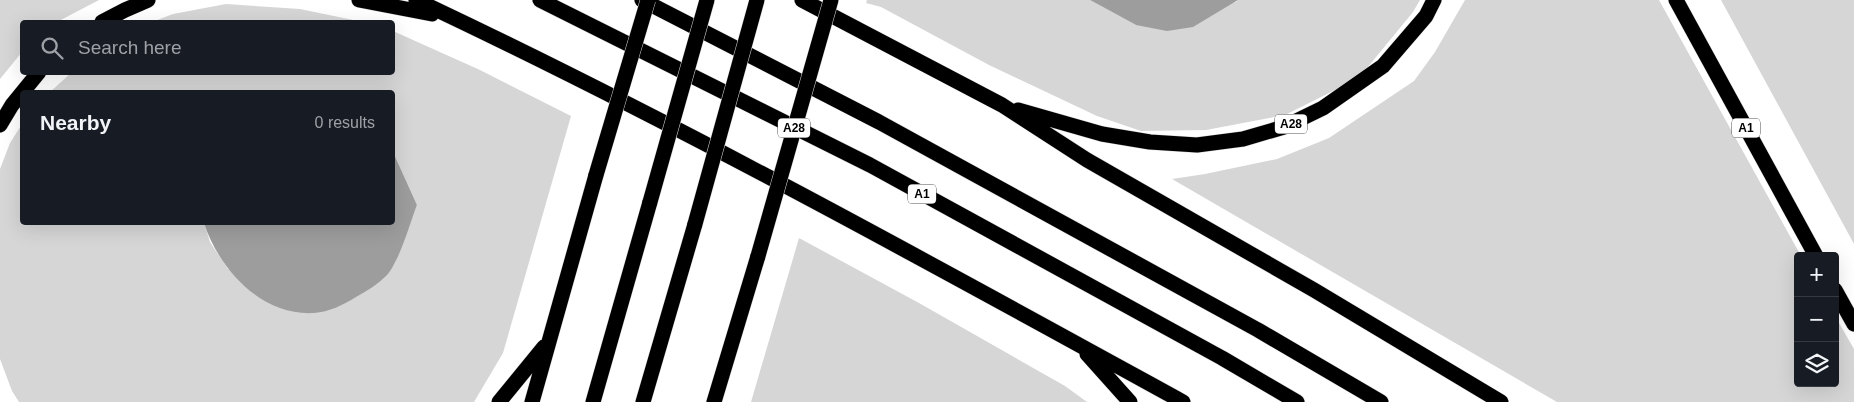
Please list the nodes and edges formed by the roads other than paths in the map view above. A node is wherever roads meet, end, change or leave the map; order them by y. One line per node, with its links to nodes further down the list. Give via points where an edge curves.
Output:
1 (148, 0): 14 (highway)
2 (359, 0): 13 (highway)
3 (416, 0): 13 (highway)
4 (540, 0): 32 (highway, A1, via 870,165)
5 (642, 0): 33 (highway, via 879,122 1258,330)
6 (648, 0): 23 (highway, bridge)
7 (708, 0): 27 (highway, bridge)
8 (757, 0): 28 (highway, bridge)
9 (802, 0): 18 (highway)
10 (830, 0): 29 (highway, A28, bridge)
11 (1434, 0): 18 (highway, A28, via 1426,16 1383,66 1323,108 1284,127 1243,139 1196,145 1150,142 1102,134)
12 (1676, 0): 20 (highway, A1)
13 (453, 18): 24 (highway, via 817,203)
14 (106, 20)
15 (37, 75): 16 (highway)
16 (24, 90)
17 (20, 95): 19 (highway)
18 (1002, 105): 34 (highway, via 1087,160)
19 (0, 125)
20 (1814, 252)
21 (1839, 297): 22 (highway)
22 (1854, 324)
23 (549, 342): 25 (highway); 26 (highway)
24 (1080, 345): 30 (highway); 31 (highway)
25 (499, 402)
26 (532, 402)
27 (593, 402)
28 (643, 402)
29 (714, 402)
30 (1130, 402)
31 (1183, 402)
32 (1297, 402)
33 (1381, 402)
34 (1501, 402)

